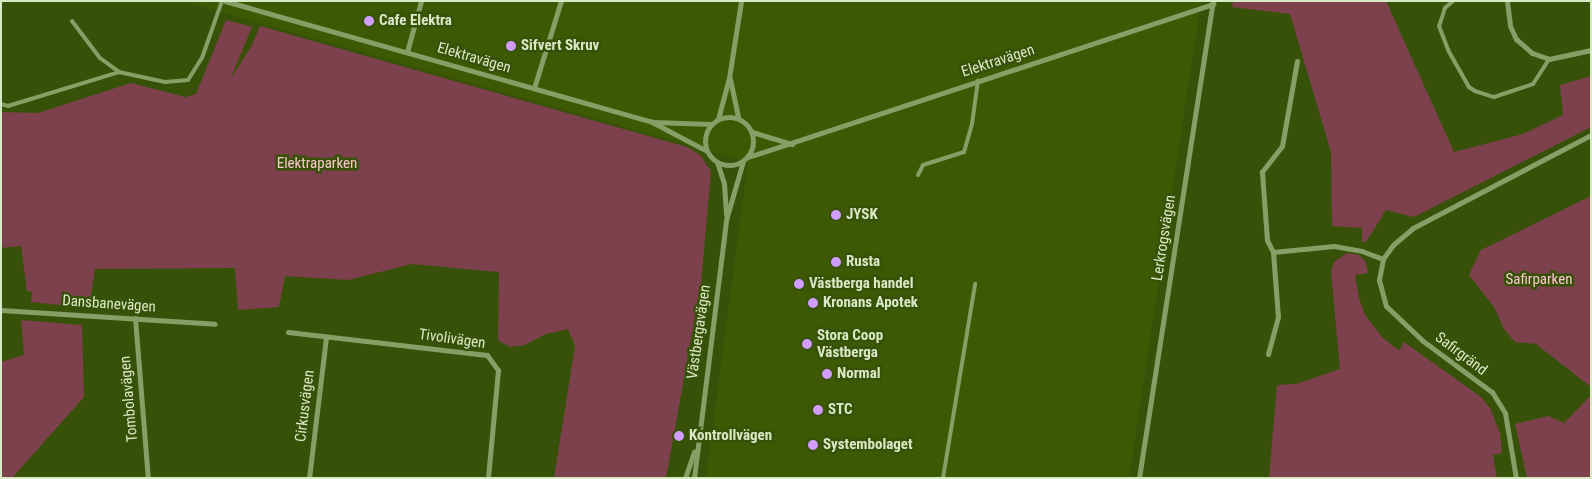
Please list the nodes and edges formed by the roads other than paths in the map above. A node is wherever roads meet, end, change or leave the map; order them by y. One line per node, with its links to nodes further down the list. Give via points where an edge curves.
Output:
1 (223, 1): 10 (street, Elektravägen); 13 (lane, via 202,58 188,80 165,82)
2 (421, 1): 10 (street)
3 (560, 1): 16 (street)
4 (740, 1): 14 (street)
5 (1453, 1): 11 (lane, via 1446,8 1439,26 1452,58 1469,87 1475,91 1494,97 1533,84)
6 (1507, 1): 11 (street, via 1510,26 1516,39 1532,53)
7 (1213, 3): 15 (street, Elektravägen); 48 (street, Lerkrogsvägen)
8 (72, 21): 13 (lane, via 100,58)
9 (1591, 50): 11 (street)
10 (407, 52): 16 (street, Elektravägen)
11 (1549, 59)
12 (1297, 61): 32 (street, via 1282,146 1262,172 1267,240)
13 (119, 72): 17 (lane, via 8,106)
14 (730, 78): 18 (street); 19 (street)
15 (978, 80): 24 (street, Elektravägen); 29 (lane, via 972,124 964,152 923,165)
16 (534, 88): 20 (street, Elektravägen)
17 (1, 104)
18 (738, 118): 19 (street); 22 (street)
19 (718, 119): 21 (street)
20 (650, 122): 21 (street, Elektravägen); 25 (street, Elektravägen)
21 (712, 124): 25 (street, via 705,136)
22 (752, 132): 24 (street); 26 (street, via 754,146)
23 (1591, 135): 31 (street)
24 (792, 144): 26 (street, Elektravägen)
25 (707, 151): 28 (street)
26 (748, 157): 27 (street)
27 (742, 161): 28 (street, via 730,165); 30 (street, Västbergavägen)
28 (717, 162): 30 (street, Västbergavägen, via 724,184)
29 (918, 174)
30 (726, 220): 41 (street, Västbergavägen)
31 (1413, 228): 33 (street, via 1393,245)
32 (1273, 252): 33 (street, via 1334,246 1362,251); 40 (street, via 1278,317)
33 (1383, 260): 49 (street, Safirgränd, via 1379,280 1386,306 1423,341 1492,392 1505,413)
34 (975, 284): 47 (lane)
35 (1, 310): 36 (street, Dansbanevägen)
36 (135, 318): 37 (street, Dansbanevägen); 42 (street, Tombolavägen)
37 (215, 324)
38 (288, 332): 39 (street, Tivolivägen)
39 (326, 336): 43 (street, Cirkusvägen); 44 (street, Tivolivägen, via 487,355 498,370)
40 (1268, 354)
41 (696, 447): 45 (street, Västbergavägen); 46 (street, Västbergavägen)
42 (148, 478)
43 (309, 478)
44 (488, 478)
45 (685, 478)
46 (694, 478)
47 (943, 478)
48 (1139, 478)
49 (1516, 478)

